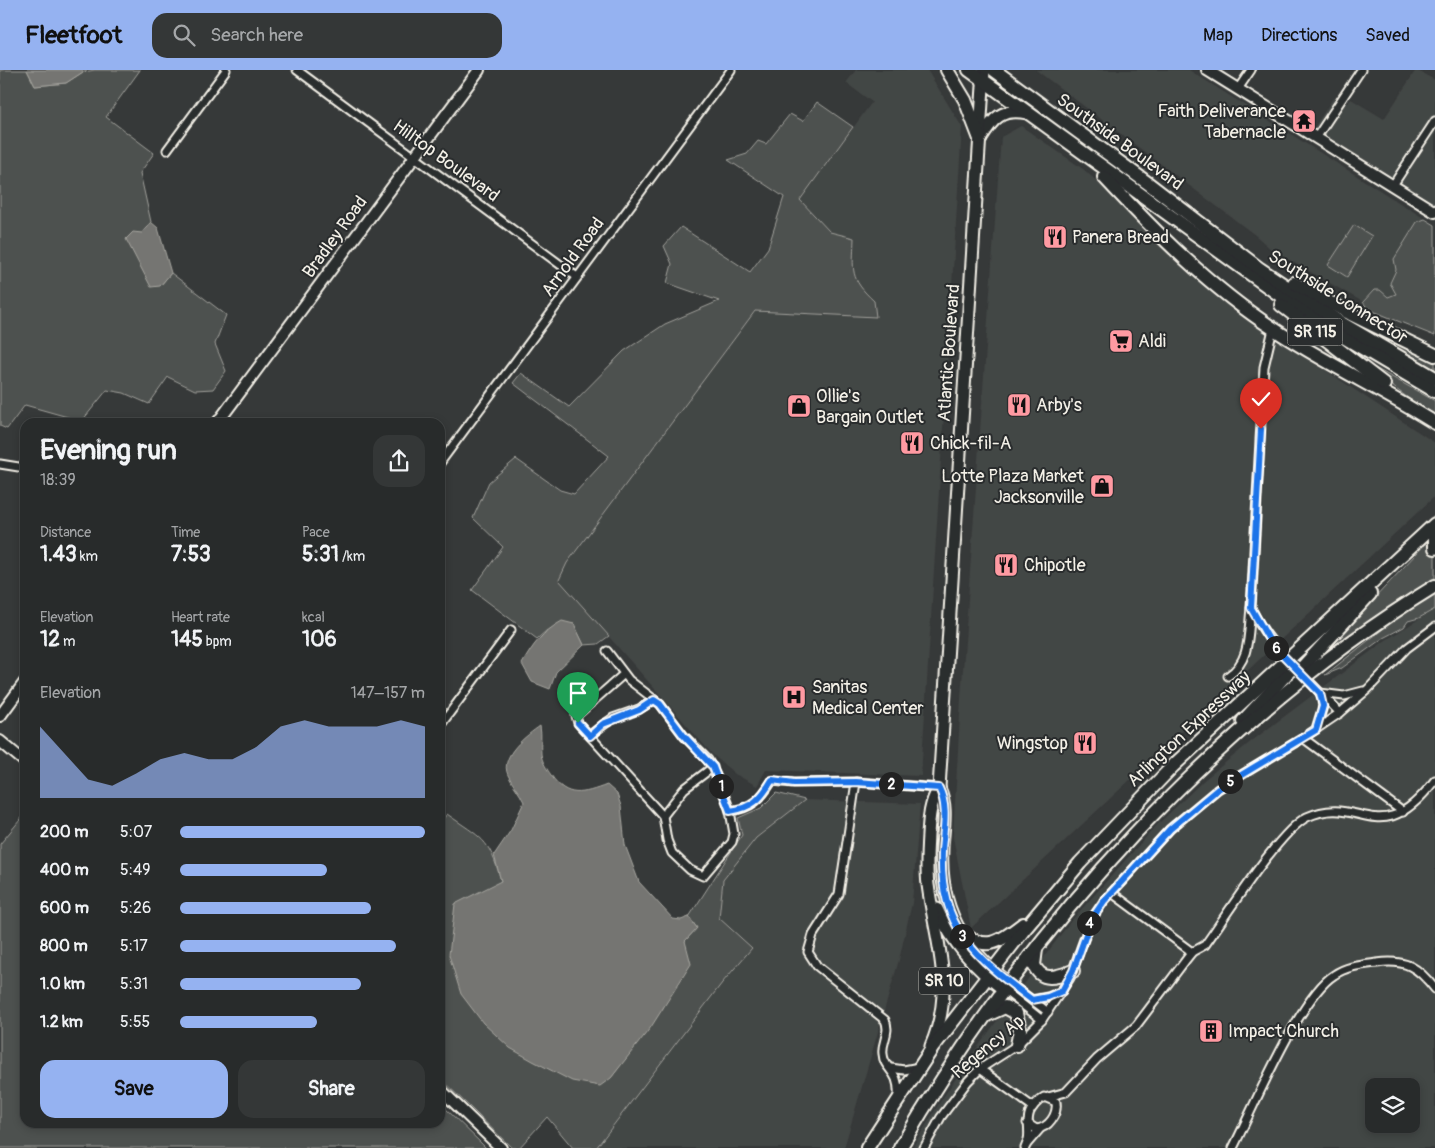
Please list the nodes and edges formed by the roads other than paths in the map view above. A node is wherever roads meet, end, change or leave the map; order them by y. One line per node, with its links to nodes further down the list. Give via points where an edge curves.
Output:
1 (226, 70): 19 (street)
2 (297, 70): 20 (street, Hilltop Boulevard)
3 (479, 70): 20 (street, Bradley Road)
4 (731, 70): 26 (street, Arnold Road)
5 (942, 70): 13 (highway)
6 (947, 70): 13 (highway)
7 (969, 70): 12 (highway, Southside Boulevard)
8 (994, 70): 25 (highway, Southside Boulevard / SR 115)
9 (1207, 70): 14 (street)
10 (1251, 70): 14 (street)
11 (1361, 70): 17 (street)
12 (984, 75): 15 (highway, Southside Boulevard / SR 115); 18 (main road, Atlantic Boulevard / SR 10)
13 (957, 84): 18 (highway)
14 (1238, 90): 17 (street)
15 (1027, 113): 18 (main road, via 1011,111 1000,115 989,124); 21 (highway, Southside Boulevard / SR 115)
16 (1435, 121): 22 (street)
17 (1316, 138): 22 (street)
18 (980, 139): 62 (main road, Atlantic Boulevard / SR 10)
19 (167, 150)
20 (414, 157): 26 (street, Hilltop Boulevard); 31 (street, Bradley Road)
21 (1086, 157): 24 (highway, Southside Boulevard / SR 115); 27 (highway, via 1183,255)
22 (1393, 186): 23 (street)
23 (1435, 212)
24 (1201, 240): 30 (highway, Southside Connector, via 1329,328); 32 (highway, SR 115)
25 (1226, 242): 28 (highway, SR 115, via 1351,314); 29 (highway, Southside Connector, via 1340,323)
26 (577, 277): 33 (street, Arnold Road)
27 (1273, 329): 32 (highway); 40 (street, via 1264,366)
28 (1435, 354)
29 (1435, 378)
30 (1435, 391)
31 (221, 418)
32 (1433, 422)
33 (445, 456)
34 (0, 464): 35 (street)
35 (20, 467)
36 (1435, 524): 37 (highway)
37 (1428, 536): 38 (highway); 44 (highway)
38 (1435, 548)
39 (1435, 586): 44 (highway, Arlington Expressway, via 1366,632)
40 (1251, 608): 44 (street, via 1271,643); 46 (street, via 1246,654 1242,664)
41 (1435, 626): 48 (street, Regency Ap, via 1407,648)
42 (511, 630): 53 (street)
43 (607, 651): 45 (street)
44 (1297, 669): 49 (street); 68 (highway, Arlington Expressway, via 1155,783); 70 (highway, via 1099,874)
45 (624, 674): 50 (street); 55 (street, via 576,716)
46 (1228, 676)
47 (20, 689): 52 (street)
48 (1368, 689): 49 (street, via 1344,696); 51 (street, Regency Ap)
49 (1320, 693): 51 (street); 54 (street, via 1323,706)
50 (654, 700): 55 (street, via 639,710 603,724); 59 (street)
51 (1340, 713): 54 (street, Regency Ap)
52 (0, 716)
53 (445, 719)
54 (1316, 730): 56 (street, Regency Ap)
55 (590, 736): 65 (street)
56 (1303, 738): 64 (street); 67 (street, Regency Ap, via 1199,803 1170,829)
57 (0, 741): 58 (street)
58 (20, 758)
59 (713, 767): 63 (street); 65 (street, via 684,789)
60 (1435, 780): 64 (street, via 1420,800)
61 (856, 782): 62 (street); 63 (street, via 772,780 758,802); 83 (street, via 839,894 813,935 808,952 817,966 885,1020 888,1030 883,1054)
62 (939, 788): 66 (main road, Atlantic Boulevard / SR 10, via 930,809); 69 (main road, Atlantic Boulevard / SR 10, via 945,810 943,883)
63 (730, 811): 65 (street, via 734,834 732,842 703,876 690,870 669,849)
64 (1403, 812): 71 (street, via 1376,818 1325,812 1300,821 1281,840 1205,945)
65 (663, 816)
66 (929, 892): 73 (main road, via 957,945 972,964); 82 (main road, Atlantic Boulevard / SR 10, via 942,955 944,992 936,1032)
67 (1112, 893): 71 (street); 72 (street, Regency Ap, via 1091,920)
68 (1040, 910): 69 (highway, via 1007,936 990,943 977,942); 73 (highway, Arlington Expressway)
69 (958, 930): 73 (main road, Atlantic Boulevard / SR 10)
70 (1036, 949): 72 (highway, via 1034,965 1046,978); 74 (highway)
71 (1192, 952): 85 (street, via 1136,1026)
72 (1073, 971): 76 (street, Regency Ap)
73 (989, 974): 74 (main road, Atlantic Boulevard / SR 10); 82 (highway, Atlantic Boulevard)
74 (1006, 987): 77 (street); 79 (highway, SR 10); 80 (street)
75 (1435, 989): 98 (street, via 1418,969 1399,962 1351,967 1333,975 1317,990 1294,1028)
76 (1062, 991): 77 (street); 78 (street, Regency Ap)
77 (1032, 1000): 78 (street)
78 (1048, 1012): 80 (street, Regency Ap)
79 (984, 1016): 81 (highway, via 1006,1007 1016,1013 1020,1030); 96 (highway, SR 10)
80 (1042, 1020): 81 (street, Regency Ap)
81 (1017, 1045): 84 (street, Regency Ap)
82 (919, 1067): 83 (street); 87 (highway, Atlantic Boulevard / SR 10)
83 (890, 1068): 87 (street, via 897,1078)
84 (980, 1068): 89 (street); 97 (street, Regency Ap, via 958,1092)
85 (1066, 1092): 88 (street); 90 (street)
86 (445, 1094): 94 (street)
87 (898, 1097): 95 (highway, Atlantic Boulevard / SR 10)
88 (1048, 1097): 89 (street); 90 (street, via 1056,1102)
89 (1033, 1107): 91 (street, via 1028,1113)
90 (1057, 1107): 92 (street, via 1052,1118)
91 (1027, 1124): 92 (street); 93 (street)
92 (1040, 1129): 93 (street)
93 (1026, 1146)
94 (501, 1148)
95 (867, 1148)
96 (900, 1148)
97 (924, 1148)
98 (1233, 1148)

